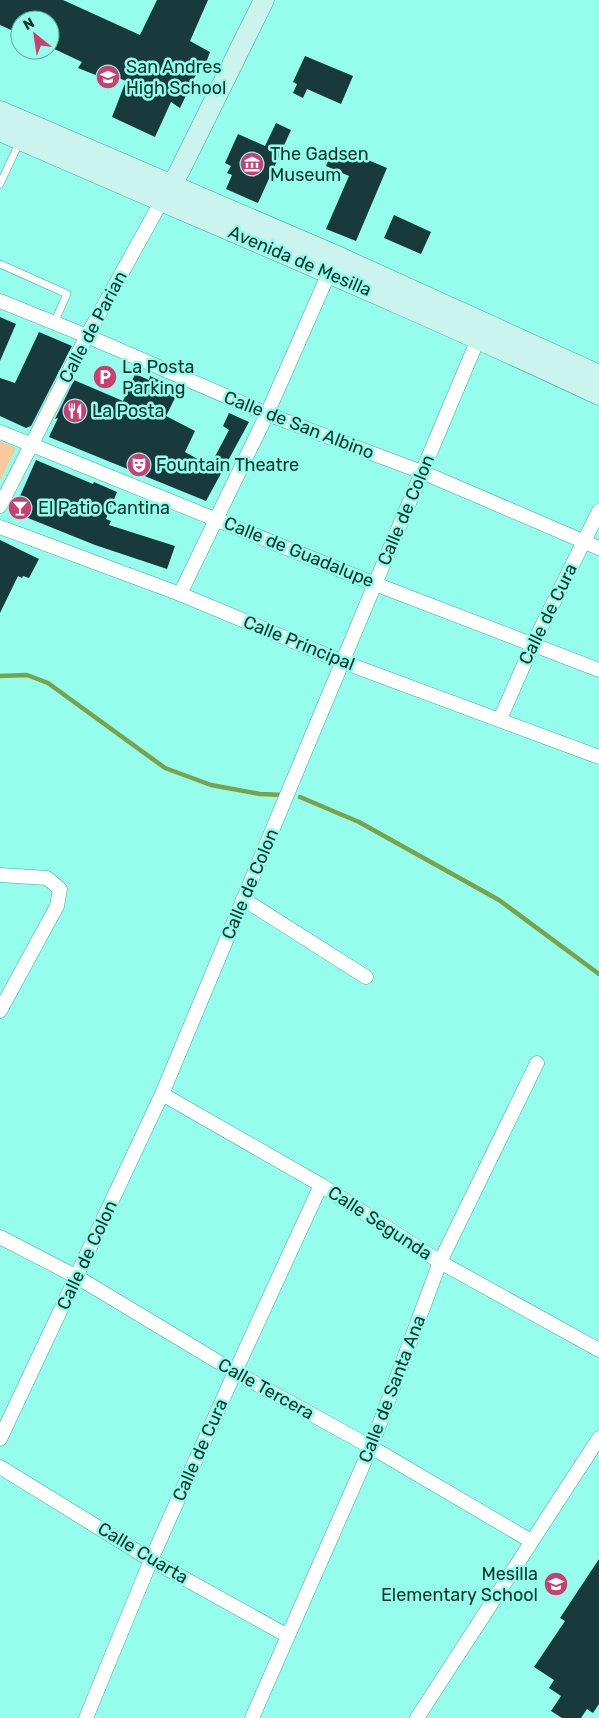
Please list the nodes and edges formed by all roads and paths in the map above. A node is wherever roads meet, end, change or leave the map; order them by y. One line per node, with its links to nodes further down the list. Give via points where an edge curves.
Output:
1 (264, 0): 6 (main road)
2 (0, 111): 6 (main road, Avenida de Mesilla)
3 (0, 131): 4 (main road, Avenida de Mesilla)
4 (21, 140): 5 (lane); 6 (main road, Avenida de Mesilla)
5 (0, 184)
6 (166, 194): 8 (main road, Avenida de Mesilla); 12 (street, Calle de Parian)
7 (0, 264): 10 (lane, via 67,294)
8 (333, 265): 11 (main road, Avenida de Mesilla); 15 (street)
9 (0, 301): 10 (street, Calle de San Albino)
10 (54, 323): 12 (street, Calle de San Albino)
11 (482, 330): 13 (main road, Avenida de Mesilla); 14 (main road, Avenida de Mesilla); 18 (street, Calle de Colon)
12 (87, 336): 15 (street, Calle de San Albino); 17 (street, Calle de Parian)
13 (599, 375)
14 (599, 395)
15 (267, 414): 18 (street, Calle de San Albino); 21 (street)
16 (0, 432): 17 (street, Calle de Guadalupe)
17 (31, 445): 19 (street, Calle de Parian); 21 (street, Calle de Guadalupe)
18 (422, 472): 23 (street, Calle de San Albino); 25 (street, Calle de Colon)
19 (0, 506)
20 (599, 511): 23 (street, Calle de Cura)
21 (216, 518): 25 (street, Calle de Guadalupe); 26 (street)
22 (0, 527): 26 (street, Calle Principal)
23 (583, 541): 24 (street, Calle de San Albino); 27 (street, Calle de Cura)
24 (599, 548)
25 (375, 584): 27 (street, Calle de Guadalupe); 28 (street, Calle de Colon)
26 (180, 594): 28 (street, Calle Principal)
27 (533, 644): 29 (street, Calle de Guadalupe); 30 (street, Calle de Cura)
28 (343, 662): 30 (street, Calle Principal); 33 (street, Calle de Colon)
29 (599, 670)
30 (500, 719): 31 (street, Calle Principal)
31 (599, 756)
32 (0, 875): 35 (street, via 47,878 60,888 57,906)
33 (243, 900): 34 (street); 37 (street, Calle de Colon)
34 (366, 977)
35 (0, 1011)
36 (537, 1062): 40 (street, Calle de Santa Ana)
37 (162, 1094): 38 (street, Calle Segunda); 41 (street, Calle de Colon)
38 (321, 1185): 40 (street, Calle Segunda); 43 (street, Calle de Cura)
39 (0, 1238): 41 (street, Calle Tercera)
40 (440, 1262): 42 (street, Calle Segunda); 46 (street, Calle de Santa Ana)
41 (77, 1277): 43 (street, Calle Tercera); 45 (street, Calle de Colon)
42 (599, 1350)
43 (235, 1372): 46 (street, Calle Tercera); 49 (street, Calle de Cura)
44 (599, 1438): 48 (street)
45 (0, 1439)
46 (371, 1447): 48 (street, Calle Tercera); 50 (street, Calle de Santa Ana)
47 (0, 1467): 49 (street, Calle Cuarta)
48 (531, 1541): 53 (street)
49 (151, 1560): 50 (street, Calle Cuarta); 51 (street, Calle de Cura)
50 (288, 1636): 52 (street, Calle de Santa Ana)
51 (86, 1718)
52 (252, 1718)
53 (417, 1718)

